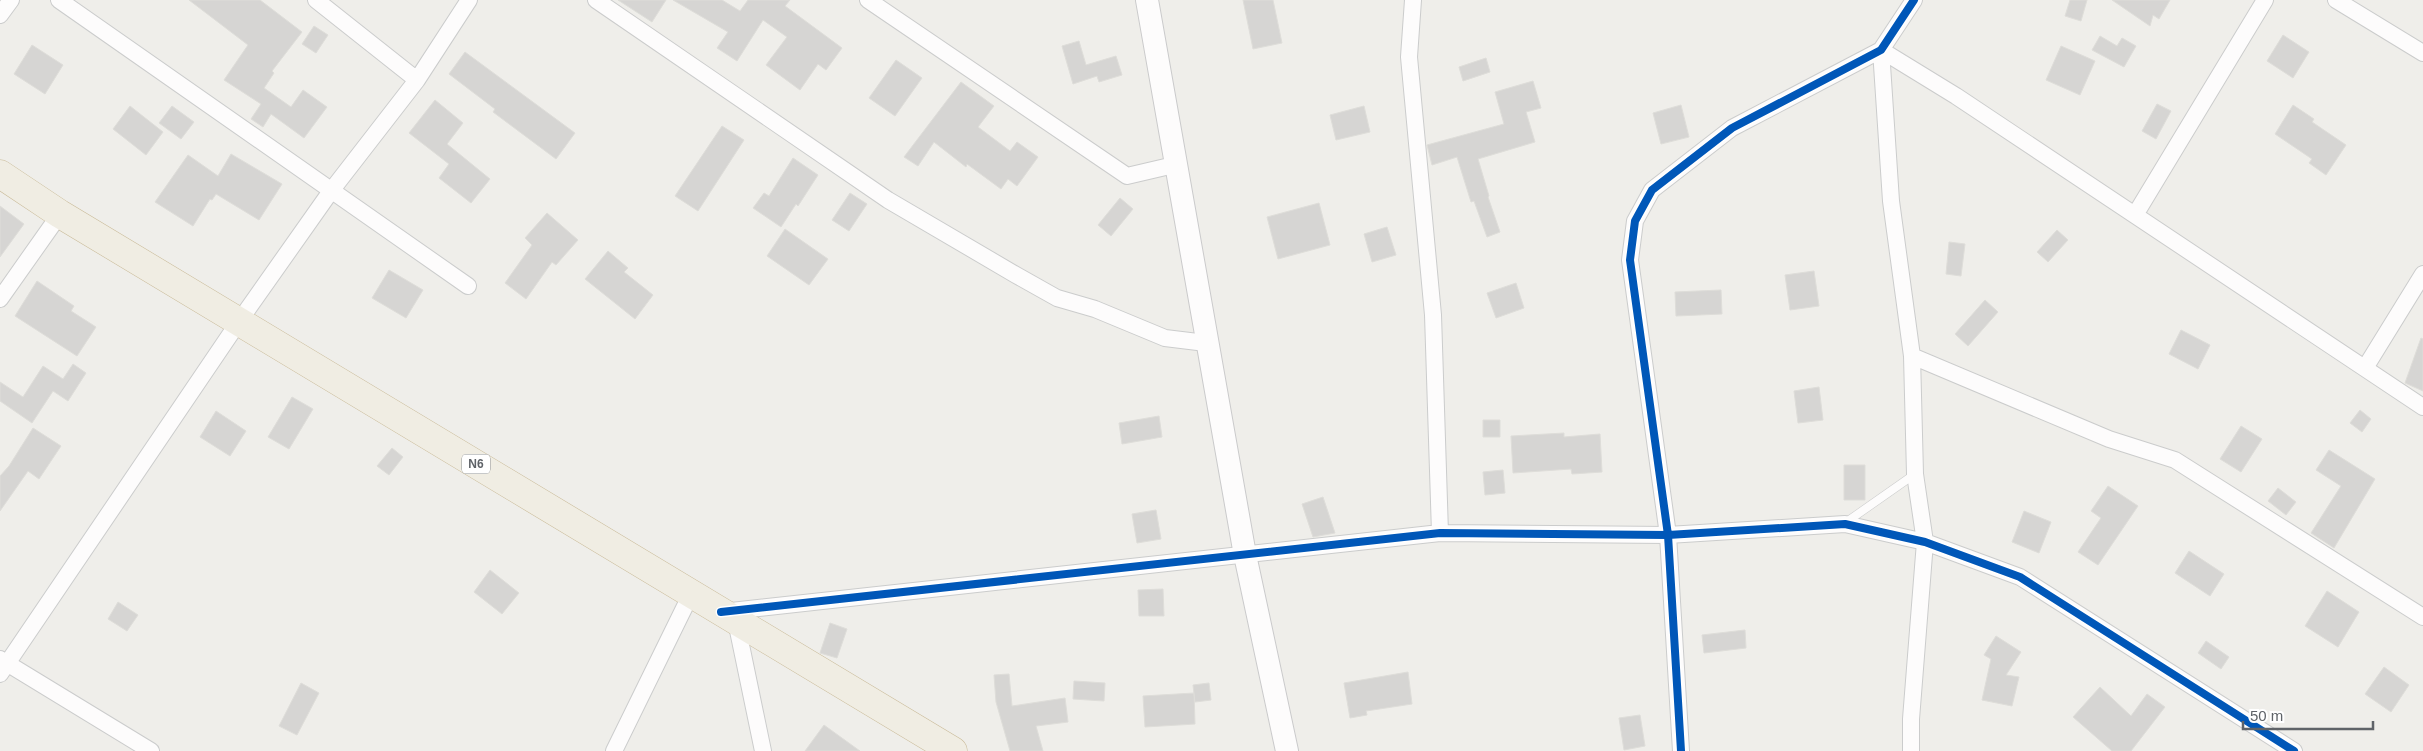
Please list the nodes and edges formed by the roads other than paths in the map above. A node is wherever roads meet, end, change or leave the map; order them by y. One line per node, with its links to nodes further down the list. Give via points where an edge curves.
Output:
1 (11, 0): 12 (street)
2 (59, 0): 18 (street)
3 (316, 0): 15 (street)
4 (469, 0): 15 (street)
5 (596, 0): 25 (street, via 888,200 1016,275 1057,298 1095,309 1165,338)
6 (868, 0): 16 (street, via 1127,176)
7 (1146, 0): 16 (main road)
8 (1413, 0): 31 (street, via 1409,57 1433,315)
9 (1914, 0): 13 (street)
10 (2265, 0): 20 (street)
11 (2336, 0): 14 (street)
12 (0, 15)
13 (1881, 50): 20 (street); 26 (street, via 1891,201); 32 (street, via 1732,128 1652,190 1635,221 1630,260)
14 (2423, 53)
15 (417, 80): 18 (street)
16 (1174, 165): 25 (main road)
17 (0, 174): 19 (highway, N6)
18 (332, 191): 22 (street); 24 (street)
19 (60, 214): 23 (street); 24 (highway, N6)
20 (2135, 215): 27 (street)
21 (2423, 274): 27 (street)
22 (468, 286)
23 (0, 299)
24 (240, 320): 35 (highway, N6); 38 (street)
25 (1206, 343): 34 (main road)
26 (1912, 356): 29 (street); 37 (street, via 2109,440 2175,460)
27 (2365, 368): 28 (street)
28 (2423, 407)
29 (1915, 474): 30 (lane); 33 (street)
30 (1845, 524): 32 (street); 33 (street)
31 (1440, 533): 32 (street); 34 (street)
32 (1668, 535): 44 (street)
33 (1925, 542): 45 (street); 46 (street, via 2020,577)
34 (1245, 555): 36 (street); 43 (main road)
35 (691, 594): 36 (highway, N6); 40 (street)
36 (729, 616): 41 (street); 42 (highway, N6)
37 (2423, 617)
38 (2, 666): 39 (street)
39 (151, 751)
40 (614, 751)
41 (763, 751)
42 (953, 751)
43 (1287, 751)
44 (1681, 751)
45 (1911, 751)
46 (2294, 751)

